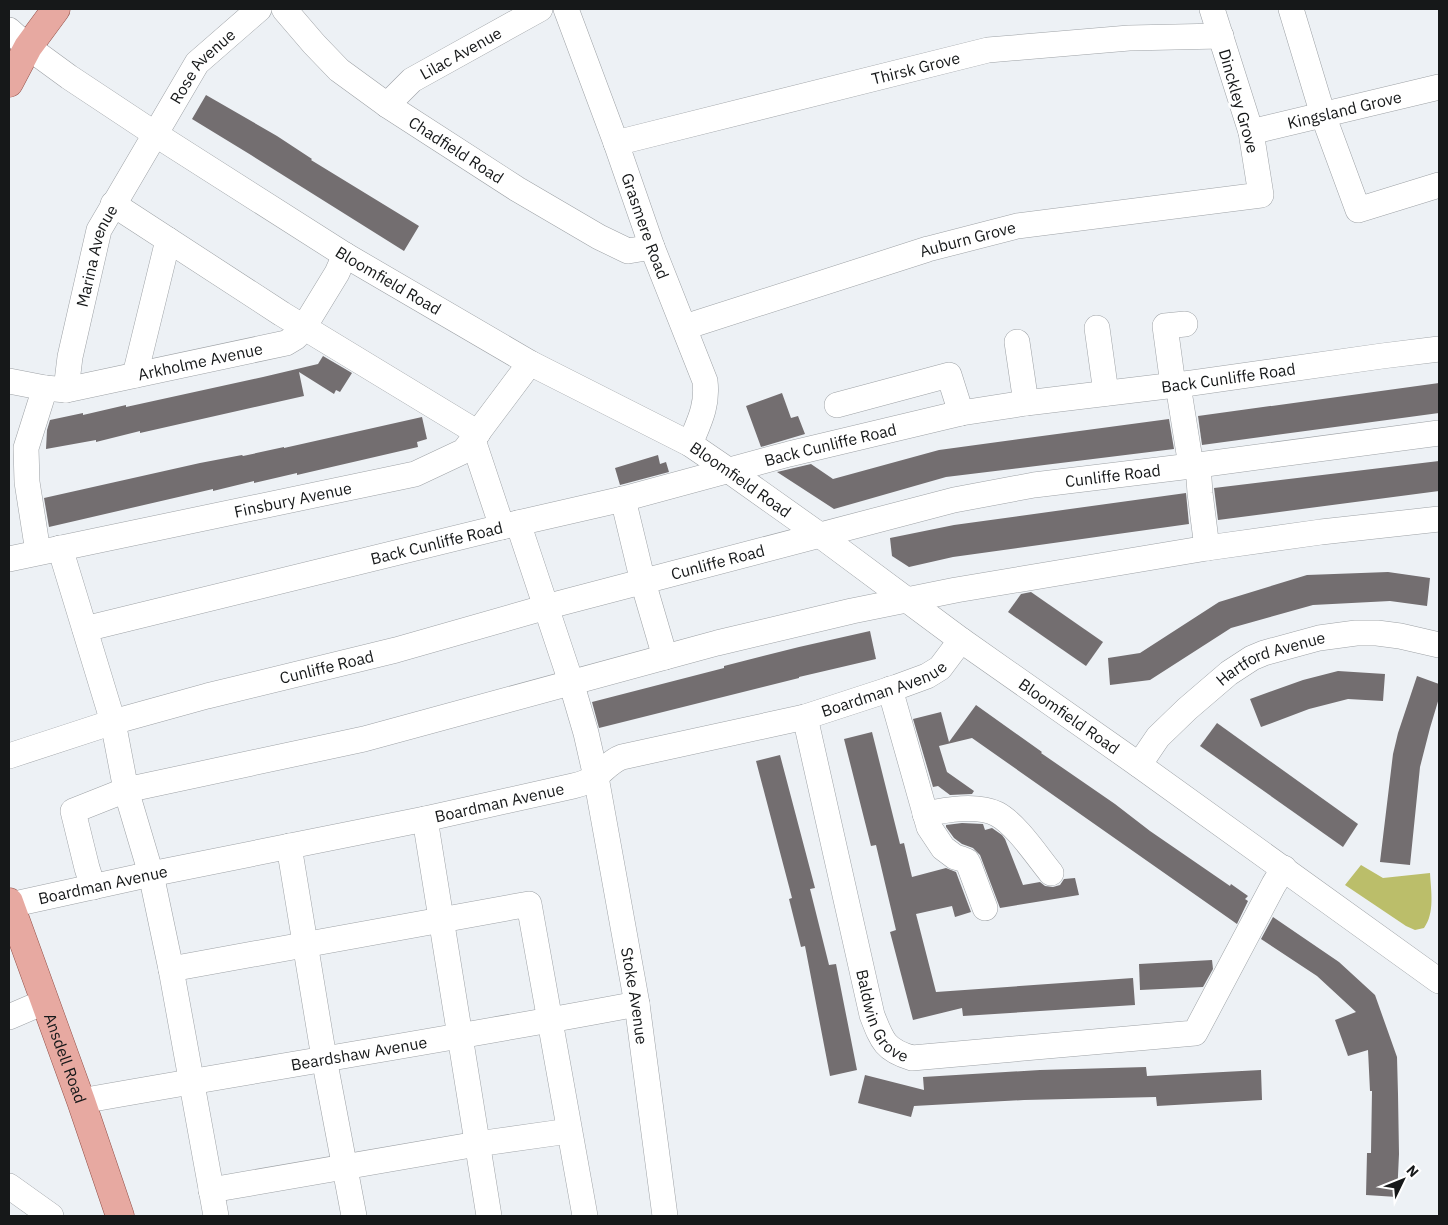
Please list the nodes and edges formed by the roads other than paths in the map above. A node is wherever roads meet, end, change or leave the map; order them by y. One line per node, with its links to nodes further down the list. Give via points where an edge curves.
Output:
1 (56, 9): 9 (main road)
2 (259, 9): 15 (street, Rose Avenue, via 197,63)
3 (284, 9): 12 (street, Chadfield Road, via 339,70)
4 (540, 9): 12 (street, Lilac Avenue, via 412,80)
5 (566, 9): 16 (street, Grasmere Road)
6 (1212, 9): 8 (street, Dinckley Grove)
7 (1291, 9): 13 (street)
8 (1220, 36): 14 (street, Dinckley Grove); 16 (street, Thirsk Grove, via 1129,38 988,50)
9 (18, 39): 10 (main road); 15 (street, Bloomfield Road, via 69,78)
10 (9, 83)
11 (1439, 87): 13 (street, Kingsland Grove)
12 (387, 105): 21 (street, Chadfield Road, via 516,189 599,237 628,251)
13 (1323, 114): 14 (street, Kingsland Grove); 17 (street, via 1358,210)
14 (1251, 132): 18 (street, Dinckley Grove)
15 (155, 134): 19 (street, Marina Avenue); 22 (street, Bloomfield Road)
16 (616, 143): 21 (street, Grasmere Road)
17 (1439, 185)
18 (1261, 195): 25 (street, Auburn Grove, via 1017,226 928,249)
19 (113, 204): 20 (street); 33 (street, Marina Avenue, via 99,230 70,357)
20 (168, 240): 24 (street); 30 (street)
21 (652, 246): 25 (street, Grasmere Road)
22 (345, 255): 24 (street, Arkholme Avenue); 29 (street, Bloomfield Road)
23 (1185, 324): 32 (street, via 1165,326)
24 (304, 327): 30 (street, Arkholme Avenue, via 286,343); 39 (street)
25 (685, 327): 40 (street, Grasmere Road, via 707,395)
26 (1096, 328): 34 (street)
27 (1017, 342): 35 (street)
28 (1439, 349): 32 (street, Back Cunliffe Road)
29 (530, 363): 39 (street, Finsbury Avenue); 40 (street, Bloomfield Road)
30 (135, 375): 33 (street, Arkholme Avenue)
31 (9, 381): 33 (street, Arkholme Avenue)
32 (1176, 385): 34 (street, Back Cunliffe Road); 41 (street)
33 (55, 389): 48 (street, Marina Avenue, via 26,448 27,482)
34 (1106, 393): 35 (street, Back Cunliffe Road)
35 (1026, 403): 37 (street, Back Cunliffe Road)
36 (837, 405): 37 (street, via 949,374)
37 (961, 413): 42 (street, Back Cunliffe Road)
38 (1439, 433): 41 (street, Cunliffe Road)
39 (475, 437): 45 (street, Stoke Avenue); 48 (street, Finsbury Avenue, via 464,451 415,474)
40 (690, 444): 42 (street, Bloomfield Road)
41 (1194, 466): 46 (street, Cunliffe Road, via 1016,488 954,500); 47 (street)
42 (728, 470): 43 (street, Back Cunliffe Road); 46 (street, Bloomfield Road)
43 (623, 499): 45 (street, Back Cunliffe Road); 50 (street)
44 (1439, 519): 47 (street)
45 (510, 525): 52 (street, Stoke Avenue); 53 (street, Back Cunliffe Road)
46 (821, 536): 50 (street, Cunliffe Road); 51 (street, Bloomfield Road)
47 (1207, 548): 51 (street)
48 (49, 550): 49 (street, Finsbury Avenue); 53 (street, Marina Avenue)
49 (9, 559)
50 (643, 582): 52 (street, Cunliffe Road); 56 (street)
51 (908, 600): 54 (street, Bloomfield Road); 56 (street)
52 (546, 607): 57 (street, Stoke Avenue); 60 (street, Cunliffe Road, via 396,650)
53 (84, 629): 60 (street, Marina Avenue)
54 (961, 640): 58 (street, Boardman Avenue, via 940,668); 62 (street, Bloomfield Road)
55 (1439, 645): 62 (street, Hartford Avenue, via 1400,636 1356,633 1319,638 1264,653 1229,673 1187,708 1158,737)
56 (665, 656): 57 (street)
57 (571, 682): 63 (street, Stoke Avenue); 64 (street, via 364,739)
58 (890, 689): 59 (street, Boardman Avenue); 65 (street)
59 (805, 717): 63 (street, Boardman Avenue, via 622,757); 68 (street, Baldwin Grove, via 872,1015 887,1046 899,1054 912,1058 1195,1034)
60 (113, 722): 61 (street, Cunliffe Road); 64 (street, Marina Avenue)
61 (9, 756)
62 (1139, 765): 68 (street, Bloomfield Road)
63 (596, 776): 66 (street, Boardman Avenue, via 586,783); 79 (street, Stoke Avenue)
64 (126, 790): 70 (street, Marina Avenue); 71 (street, via 73,811)
65 (925, 814): 69 (street, via 950,809 981,809 994,813 1006,820); 73 (street, via 929,827 943,848 967,861)
66 (424, 819): 67 (street, Boardman Avenue); 74 (street)
67 (289, 846): 70 (street, Boardman Avenue); 75 (street)
68 (1284, 868): 77 (street, Bloomfield Road)
69 (1051, 873)
70 (151, 874): 71 (street, Boardman Avenue); 76 (street, Marina Avenue)
71 (94, 888): 72 (street, Boardman Avenue)
72 (9, 904): 78 (main road, Ansdell Road)
73 (985, 908)
74 (442, 920): 75 (street); 81 (street, via 529,904); 82 (street)
75 (305, 945): 76 (street); 83 (street)
76 (171, 969): 84 (street, Marina Avenue)
77 (1439, 981)
78 (44, 1002): 80 (street); 85 (main road, Ansdell Road)
79 (638, 1004): 81 (street, Beardshaw Avenue); 97 (street, Stoke Avenue)
80 (9, 1017)
81 (549, 1021): 82 (street, Beardshaw Avenue); 86 (street)
82 (460, 1036): 83 (street, Beardshaw Avenue); 87 (street)
83 (324, 1058): 84 (street, Beardshaw Avenue); 88 (street)
84 (192, 1081): 85 (street, Beardshaw Avenue); 90 (street, Marina Avenue)
85 (81, 1102): 92 (main road, Ansdell Road)
86 (570, 1131): 87 (street); 96 (street)
87 (477, 1144): 88 (street); 95 (street)
88 (344, 1166): 90 (street); 94 (street)
89 (9, 1186): 91 (street)
90 (212, 1190): 93 (street, Marina Avenue)
91 (51, 1216)
92 (120, 1216)
93 (216, 1216)
94 (354, 1216)
95 (489, 1216)
96 (585, 1216)
97 (664, 1216)

